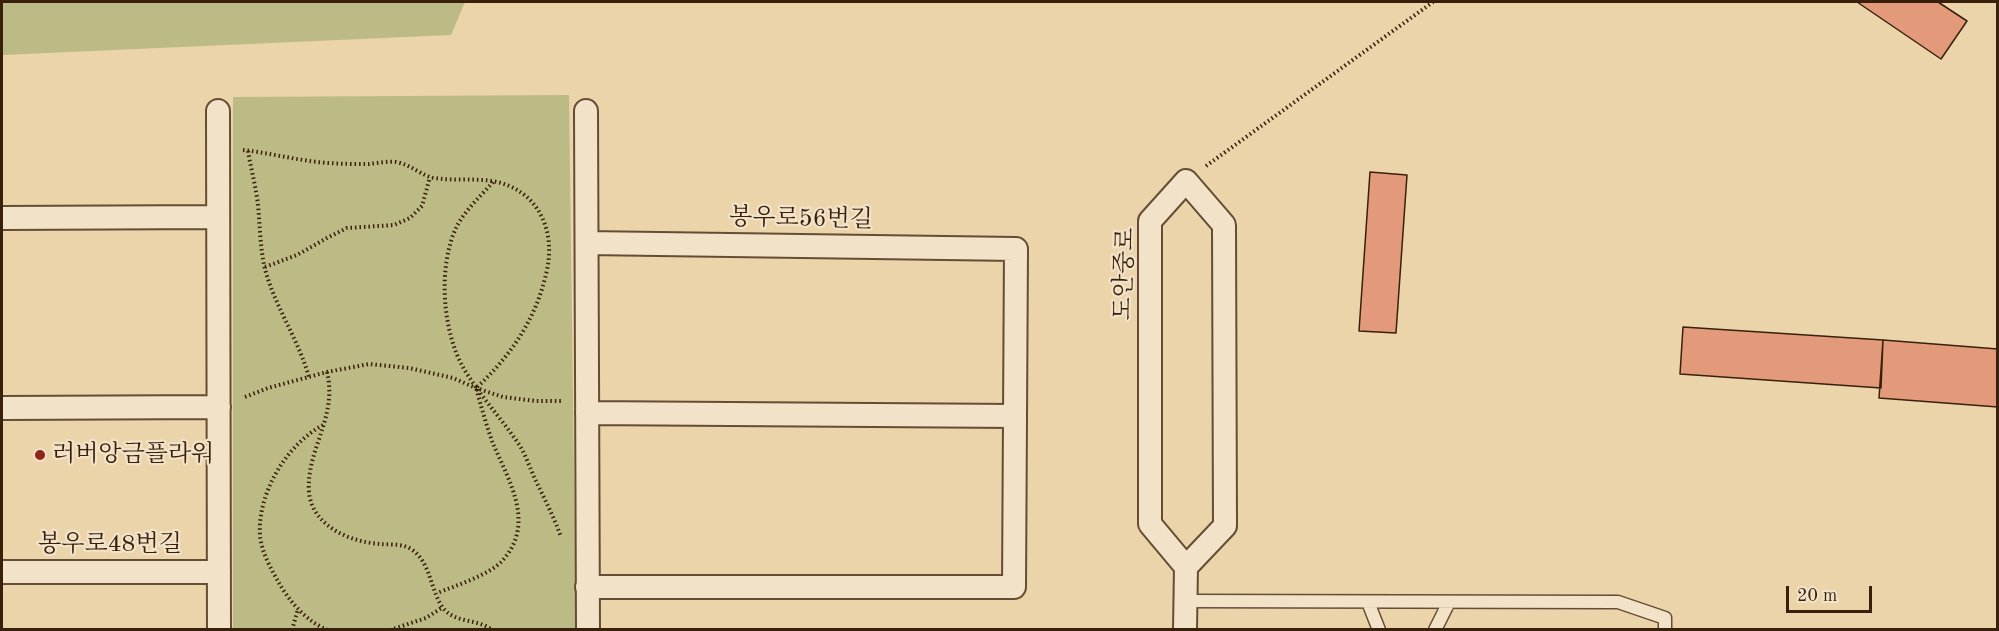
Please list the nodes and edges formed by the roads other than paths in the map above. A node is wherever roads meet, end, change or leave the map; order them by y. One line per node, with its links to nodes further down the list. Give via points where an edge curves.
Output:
1 (218, 111): 3 (street)
2 (586, 111): 5 (street)
3 (218, 217): 4 (street); 6 (street)
4 (2, 218)
5 (586, 243): 8 (street); 9 (street, 봉우로56번길, via 1016,249)
6 (219, 407): 7 (street); 12 (street)
7 (2, 408)
8 (587, 413): 9 (street); 13 (street)
9 (1015, 416): 13 (street, via 1014,587)
10 (1186, 567): 10 (street, 도안중로, via 1150,524 1150,221 1186,181 1224,225 1225,526); 14 (street)
11 (2, 572): 12 (street, 봉우로48번길)
12 (219, 572): 17 (street)
13 (588, 586): 18 (street)
14 (1185, 601): 15 (lane); 19 (street)
15 (1368, 602): 16 (lane); 20 (lane)
16 (1449, 602): 21 (lane); 22 (lane, via 1618,602 1665,618)
17 (219, 630)
18 (588, 630)
19 (1185, 630)
20 (1379, 630)
21 (1435, 630)
22 (1665, 630)

